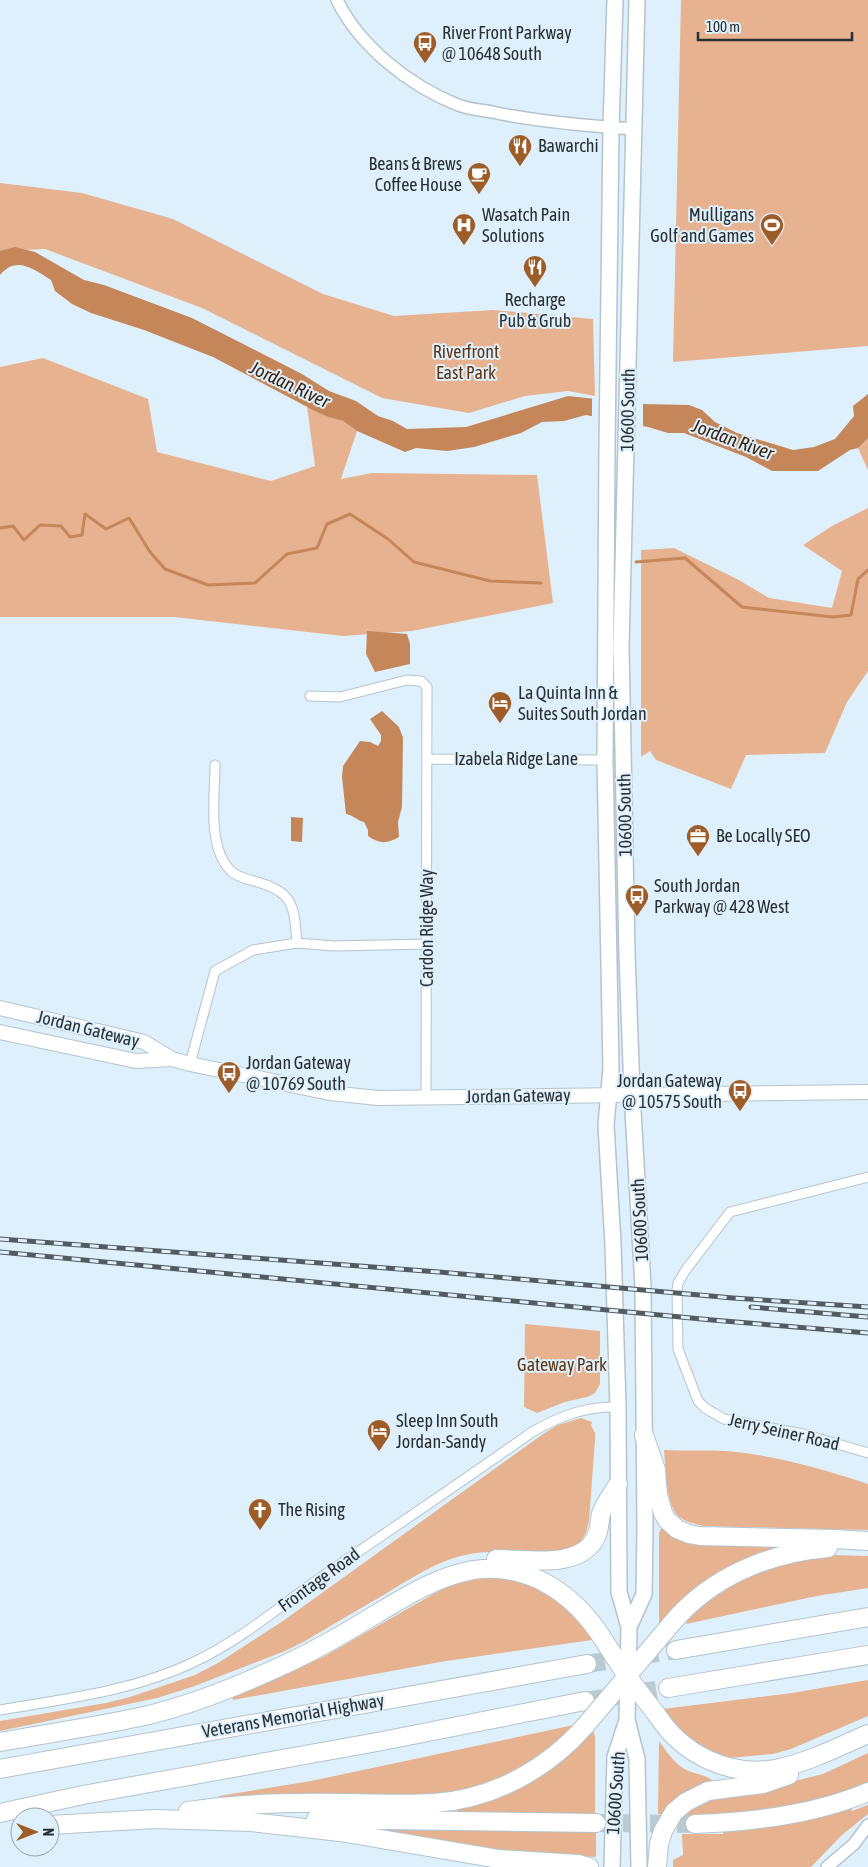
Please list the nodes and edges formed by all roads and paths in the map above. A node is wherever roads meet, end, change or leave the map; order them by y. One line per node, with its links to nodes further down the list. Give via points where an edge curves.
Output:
1 (337, 0): 4 (street, via 360,36 386,62 417,84 459,105 522,118)
2 (615, 0): 4 (main road, 10600 South)
3 (637, 0): 5 (main road, 10600 South)
4 (611, 128): 5 (street); 8 (main road, 10600 South)
5 (635, 129): 19 (main road, 10600 South, via 621,647)
6 (310, 696): 7 (street, Cardon Ridge Way, via 340,697 407,680 421,681 427,687)
7 (427, 759): 8 (street, Izabela Ridge Lane); 11 (street, Cardon Ridge Way)
8 (605, 760): 18 (main road, 10600 South)
9 (215, 765): 10 (street, via 214,835 221,856 230,871 245,879 271,885 285,894 294,910)
10 (297, 943): 11 (street, via 334,946); 16 (street, via 253,950 216,971)
11 (427, 944): 20 (street, Cardon Ridge Way)
12 (0, 1001): 13 (main road, Jordan Gateway)
13 (7, 1009): 15 (main road, Jordan Gateway, via 144,1042)
14 (0, 1032): 15 (main road, Jordan Gateway, via 136,1061)
15 (172, 1059): 16 (main road, Jordan Gateway)
16 (190, 1064): 20 (main road, Jordan Gateway, via 330,1093 378,1098)
17 (868, 1092): 19 (main road, Jordan Gateway)
18 (609, 1094): 19 (main road, Jordan Gateway); 20 (main road, Jordan Gateway); 22 (main road, 10600 South, via 606,1124)
19 (632, 1094): 23 (main road, 10600 South, via 643,1287)
20 (426, 1097)
21 (868, 1177): 24 (street, Jerry Seiner Road, via 730,1212 678,1283 677,1342 698,1400 714,1415 803,1434)
22 (618, 1407): 25 (main road, 10600 South); 37 (street, Frontage Road, via 570,1413 532,1432 250,1630 194,1663 127,1686)
23 (644, 1435): 26 (highway, via 656,1470 661,1508 670,1523 685,1533); 30 (main road, 10600 South, via 644,1594)
24 (868, 1453)
25 (618, 1484): 28 (highway, via 601,1513 595,1538 582,1553 561,1560 491,1560 461,1564 440,1571); 30 (main road, 10600 South, via 619,1592)
26 (868, 1541)
27 (868, 1547): 34 (highway, bridge, via 811,1549 784,1554 740,1571 691,1604)
28 (406, 1598): 34 (highway, bridge, via 444,1578 466,1571 494,1569 533,1576 558,1589 578,1607); 40 (highway, via 300,1657 214,1694 147,1715)
29 (868, 1617): 31 (highway)
30 (630, 1627): 34 (main road, 10600 South, bridge)
31 (676, 1650)
32 (868, 1655): 35 (highway)
33 (587, 1664): 42 (highway, Veterans Memorial Highway)
34 (627, 1676): 38 (main road, 10600 South, bridge); 41 (highway, bridge, via 670,1733 687,1748 712,1762 749,1770 774,1769); 45 (highway, bridge, via 586,1726 557,1754 528,1774 462,1799 421,1803 265,1804 190,1811)
35 (668, 1688)
36 (585, 1702): 44 (highway, via 92,1793)
37 (0, 1710)
38 (627, 1720): 54 (main road, 10600 South, via 615,1757); 55 (main road, 10600 South, via 637,1759)
39 (868, 1734): 41 (highway)
40 (0, 1742)
41 (830, 1751): 56 (highway, via 791,1775 763,1784 708,1791 686,1802 674,1812 663,1831)
42 (0, 1768)
43 (868, 1792): 49 (highway, via 766,1819)
44 (8, 1814)
45 (156, 1819): 46 (highway); 48 (highway)
46 (251, 1822): 47 (highway, via 280,1819); 53 (highway, via 340,1832 498,1859)
47 (596, 1823)
48 (60, 1824)
49 (695, 1824)
50 (868, 1825): 52 (street)
51 (868, 1840): 52 (street)
52 (854, 1844): 57 (street)
53 (589, 1867)
54 (612, 1867)
55 (639, 1867)
56 (657, 1867)
57 (827, 1867)

